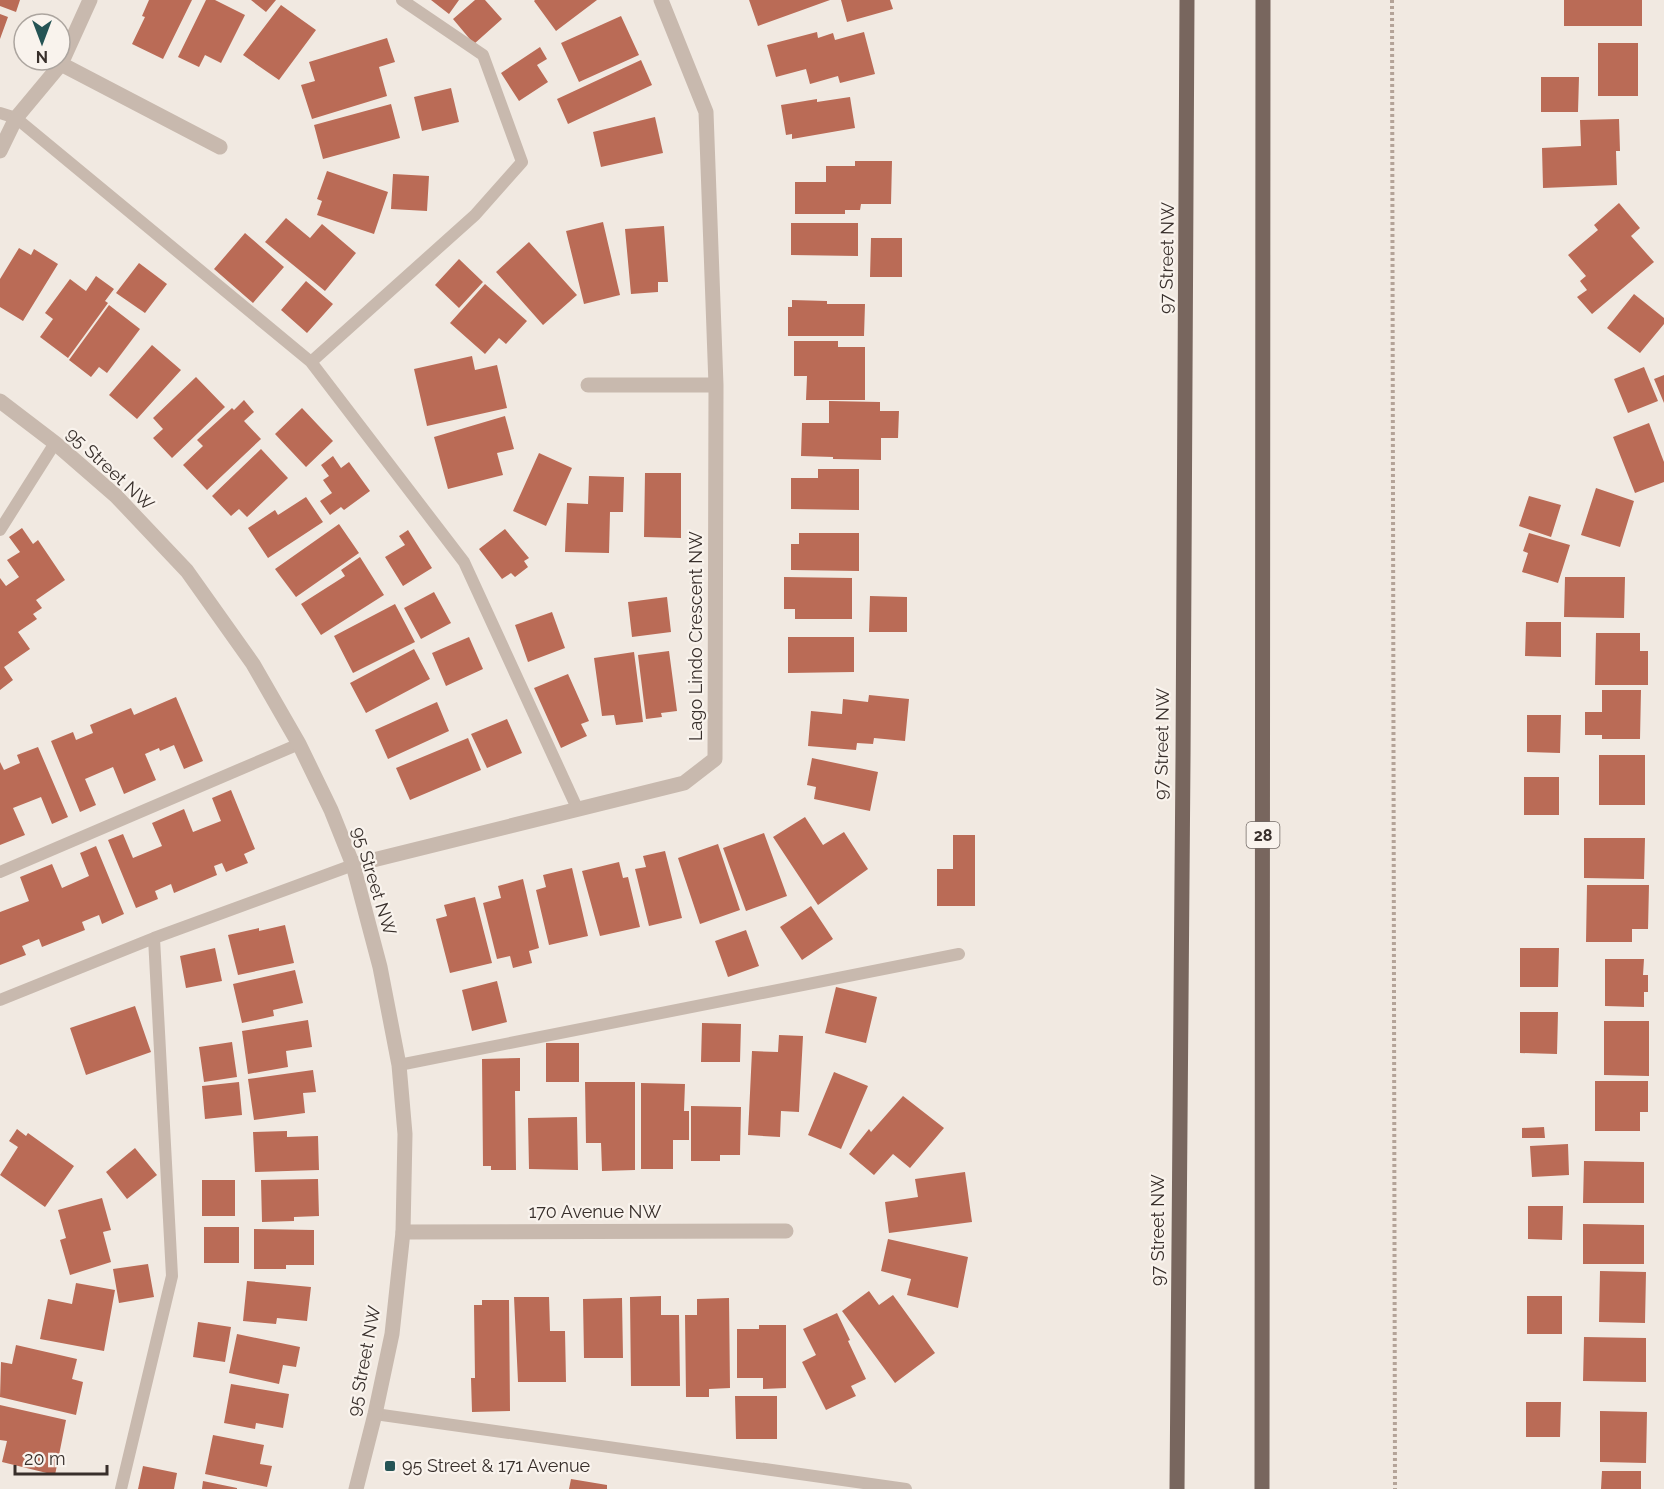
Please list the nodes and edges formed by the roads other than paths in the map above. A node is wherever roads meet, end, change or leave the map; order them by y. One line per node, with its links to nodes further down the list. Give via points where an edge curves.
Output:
1 (90, 0): 6 (street)
2 (402, 0): 13 (lane, via 483,55 522,162 475,215)
3 (661, 0): 15 (street, Lago Lindo Crescent NW, via 706,112)
4 (1187, 0): 33 (main road, 97 Street NW)
5 (1263, 0): 34 (main road, 28)
6 (72, 40)
7 (72, 70): 11 (street)
8 (54, 72): 10 (street)
9 (0, 113): 10 (lane)
10 (16, 118): 12 (street); 13 (lane)
11 (220, 147)
12 (0, 151)
13 (311, 362): 20 (lane, via 464,562)
14 (588, 385): 15 (street)
15 (716, 385): 20 (street, Lago Lindo Crescent NW, via 715,759 684,783)
16 (0, 401): 17 (street, 95 Street NW)
17 (55, 443): 18 (lane); 19 (street, 95 Street NW, via 116,496 188,571 253,664)
18 (0, 530)
19 (299, 744): 21 (street, 95 Street NW); 22 (lane)
20 (577, 808): 21 (street, Lago Lindo Crescent NW)
21 (353, 865): 23 (lane); 26 (street, 95 Street NW, via 380,967)
22 (0, 872)
23 (154, 938): 25 (lane); 30 (lane, via 172,1276)
24 (959, 954): 26 (lane)
25 (0, 1000)
26 (399, 1065): 28 (street, 95 Street NW, via 405,1134)
27 (786, 1231): 28 (street, 170 Avenue NW)
28 (403, 1232): 29 (street, 95 Street NW, via 392,1334)
29 (375, 1413): 31 (street, 95 Street NW); 32 (lane)
30 (121, 1489)
31 (356, 1489)
32 (906, 1489)
33 (1177, 1489)
34 (1262, 1489)

